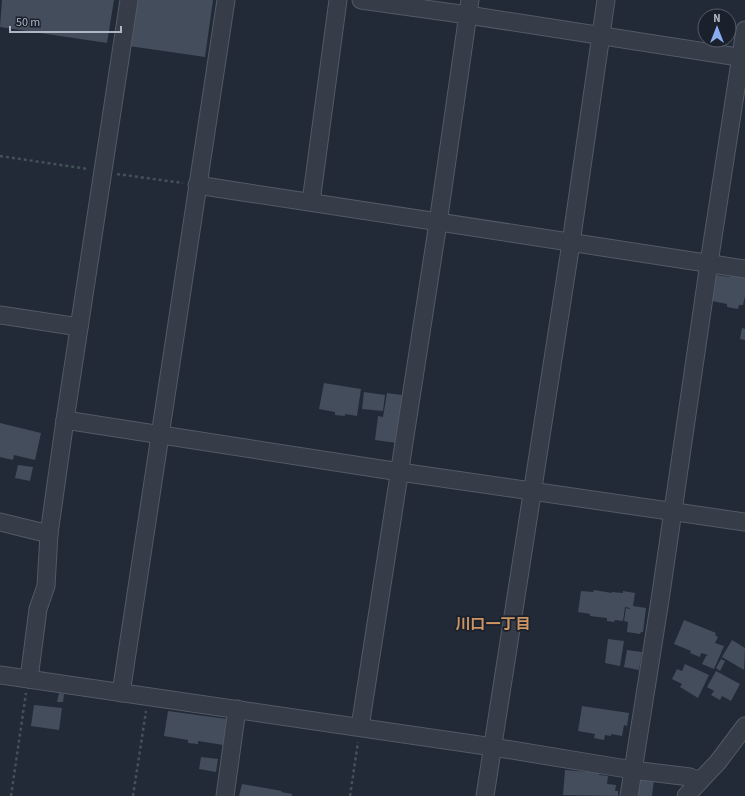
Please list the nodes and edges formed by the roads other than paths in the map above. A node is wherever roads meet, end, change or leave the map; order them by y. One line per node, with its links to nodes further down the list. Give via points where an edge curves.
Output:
1 (129, 0): 17 (street)
2 (226, 0): 10 (street)
3 (338, 0): 11 (street)
4 (361, 0): 6 (street)
5 (606, 0): 8 (street)
6 (469, 7): 8 (street); 12 (street)
7 (745, 30): 9 (street)
8 (601, 36): 9 (street); 13 (street)
9 (743, 57): 14 (street)
10 (197, 185): 11 (street); 19 (street)
11 (311, 202): 12 (street)
12 (438, 223): 13 (street); 20 (street)
13 (571, 243): 14 (street); 21 (street)
14 (709, 263): 15 (street); 22 (street)
15 (745, 268)
16 (0, 315): 17 (street)
17 (79, 327): 18 (street)
18 (65, 420): 19 (street); 25 (street)
19 (160, 435): 20 (street); 28 (street)
20 (400, 472): 21 (street); 31 (street)
21 (532, 491): 22 (street); 32 (street)
22 (674, 511): 24 (street); 33 (street)
23 (0, 522): 25 (street)
24 (745, 522)
25 (49, 534): 27 (street, via 46,586 38,609)
26 (0, 675): 27 (street)
27 (29, 679): 28 (street)
28 (121, 693): 29 (street)
29 (237, 709): 31 (street); 35 (street)
30 (745, 726): 34 (street, via 718,762)
31 (360, 727): 32 (street)
32 (492, 747): 33 (street); 36 (street)
33 (633, 770): 34 (street); 37 (street)
34 (700, 780): 38 (street)
35 (225, 796)
36 (485, 796)
37 (629, 796)
38 (686, 796)

